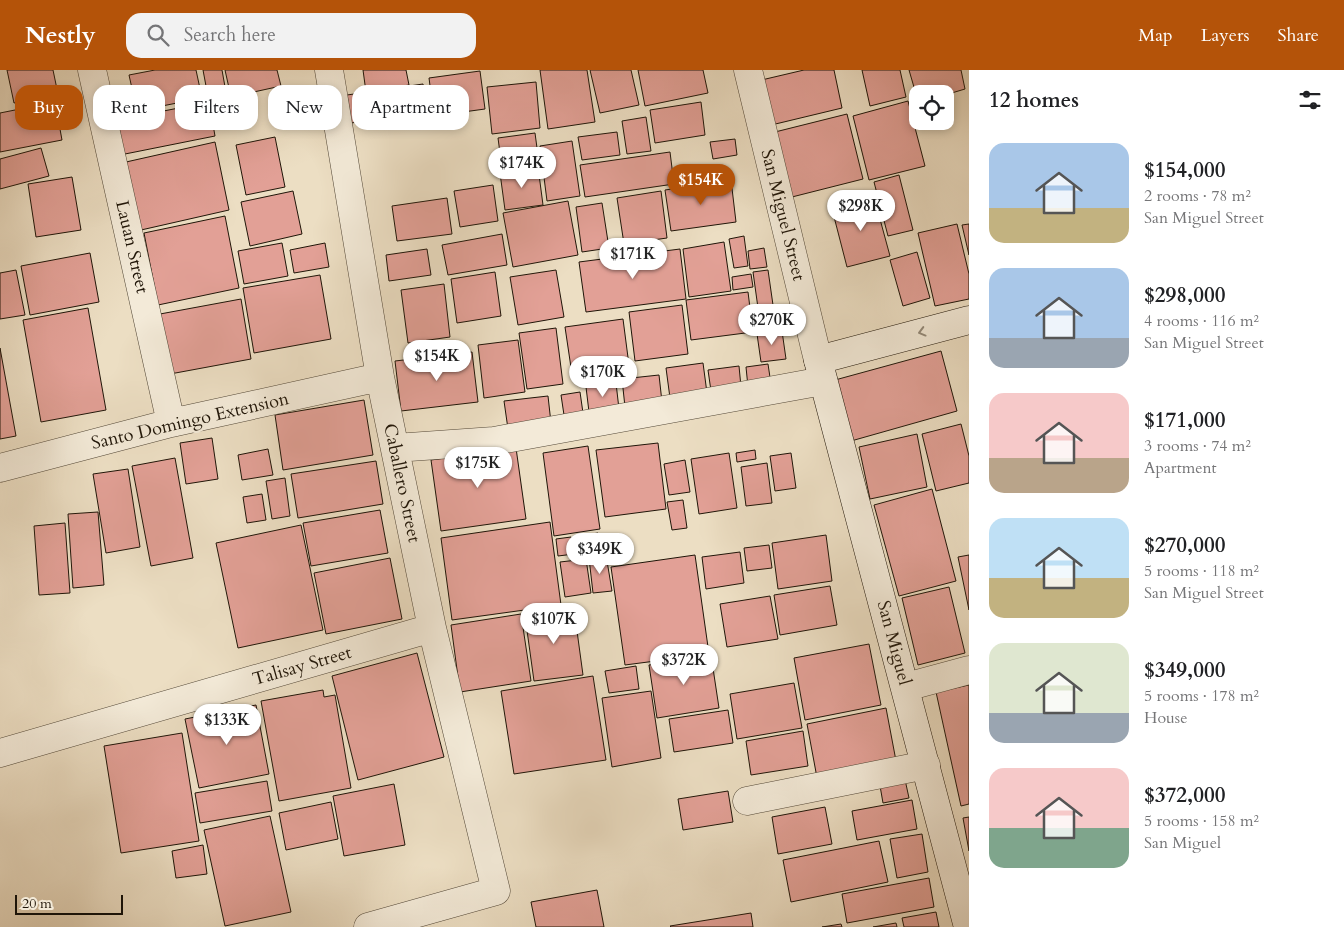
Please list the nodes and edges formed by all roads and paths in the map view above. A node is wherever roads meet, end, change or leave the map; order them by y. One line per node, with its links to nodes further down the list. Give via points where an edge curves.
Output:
1 (92, 70): 7 (street, Lauan Street)
2 (329, 70): 6 (street, Caballero Street)
3 (748, 70): 5 (street, San Miguel Street)
4 (969, 320): 5 (street, one-way to 5)
5 (820, 371): 8 (street, via 494,441); 12 (street, San Miguel)
6 (380, 377): 7 (street, Santo Domingo Extension); 8 (street, Caballero Street)
7 (171, 423): 9 (street, Santo Domingo Extension)
8 (395, 448): 10 (street, Caballero Street)
9 (0, 468)
10 (432, 628): 13 (street, Talisay Street); 16 (street, Caballero Street, via 496,891)
11 (969, 670): 12 (street)
12 (906, 687): 14 (street, San Miguel)
13 (0, 753)
14 (926, 766): 15 (street); 17 (street, San Miguel)
15 (747, 801)
16 (368, 927)
17 (968, 927)

